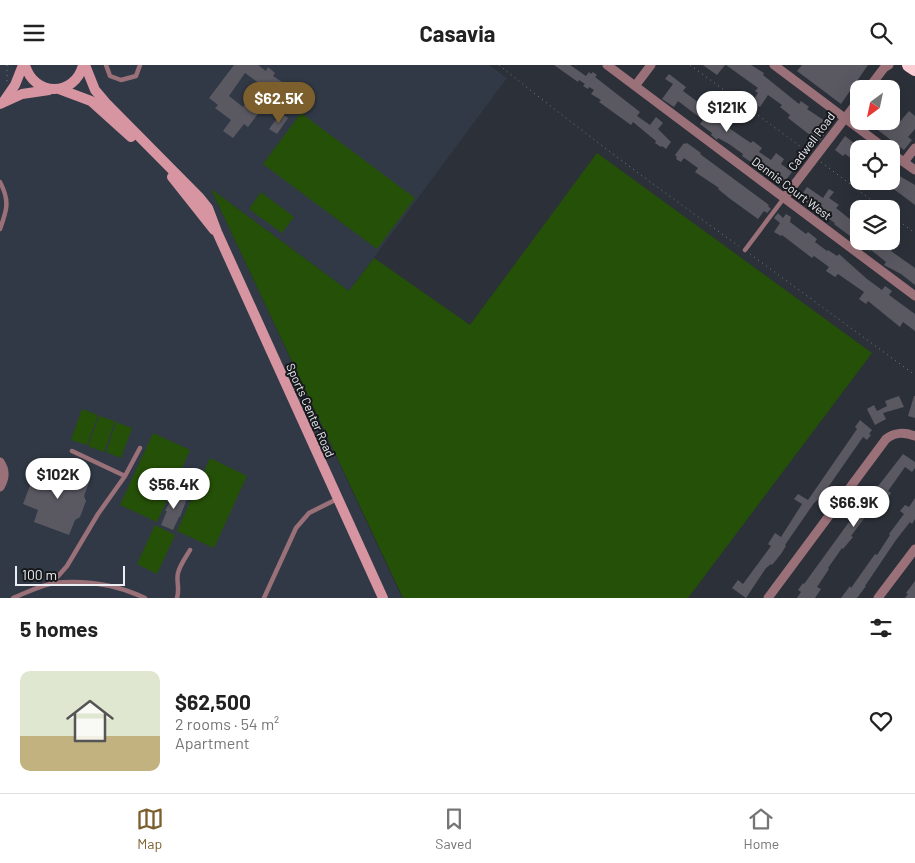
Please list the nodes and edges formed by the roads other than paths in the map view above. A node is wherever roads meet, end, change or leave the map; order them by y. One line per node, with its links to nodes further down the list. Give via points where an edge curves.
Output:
1 (24, 65): 14 (main road, via 34,81); 15 (main road)
2 (84, 65): 14 (main road, via 75,80); 26 (main road, Sports Center Road, via 95,90 106,103 208,207)
3 (106, 65): 4 (lane, via 110,76 121,80 136,76)
4 (140, 65)
5 (607, 65): 13 (street, Dennis Court West)
6 (651, 65): 13 (street)
7 (774, 65): 10 (street)
8 (909, 65): 11 (highway)
9 (886, 66): 12 (street)
10 (788, 69): 17 (street)
11 (915, 69)
12 (875, 80)
13 (635, 86): 24 (street, Dennis Court West)
14 (56, 89): 15 (main road, via 32,91); 26 (main road, Sports Center Road, via 83,97 101,109 168,173)
15 (2, 103)
16 (850, 112): 17 (street, Cadwell Road)
17 (845, 118): 18 (street); 24 (street, Cadwell Road)
18 (874, 140)
19 (915, 148): 21 (street)
20 (900, 159): 21 (street)
21 (904, 162): 22 (street)
22 (915, 170)
23 (0, 182): 25 (lane, via 7,203)
24 (784, 198): 27 (lane); 28 (street, Dennis Court West)
25 (0, 229)
26 (217, 232): 35 (main road, Sports Center Road)
27 (745, 250)
28 (915, 295)
29 (915, 436): 44 (street, via 900,433 886,439)
30 (140, 448): 33 (lane)
31 (72, 451): 33 (lane)
32 (0, 462): 34 (street, via 5,472)
33 (125, 476): 38 (lane, via 68,566)
34 (0, 487)
35 (338, 499): 42 (lane, via 310,513 296,528); 43 (main road, Sports Center Road)
36 (190, 549): 41 (lane, via 178,573)
37 (915, 550): 45 (street)
38 (52, 583): 39 (lane); 40 (lane, via 106,585)
39 (13, 598)
40 (145, 598)
41 (177, 598)
42 (264, 598)
43 (383, 598)
44 (768, 598)
45 (878, 598)

